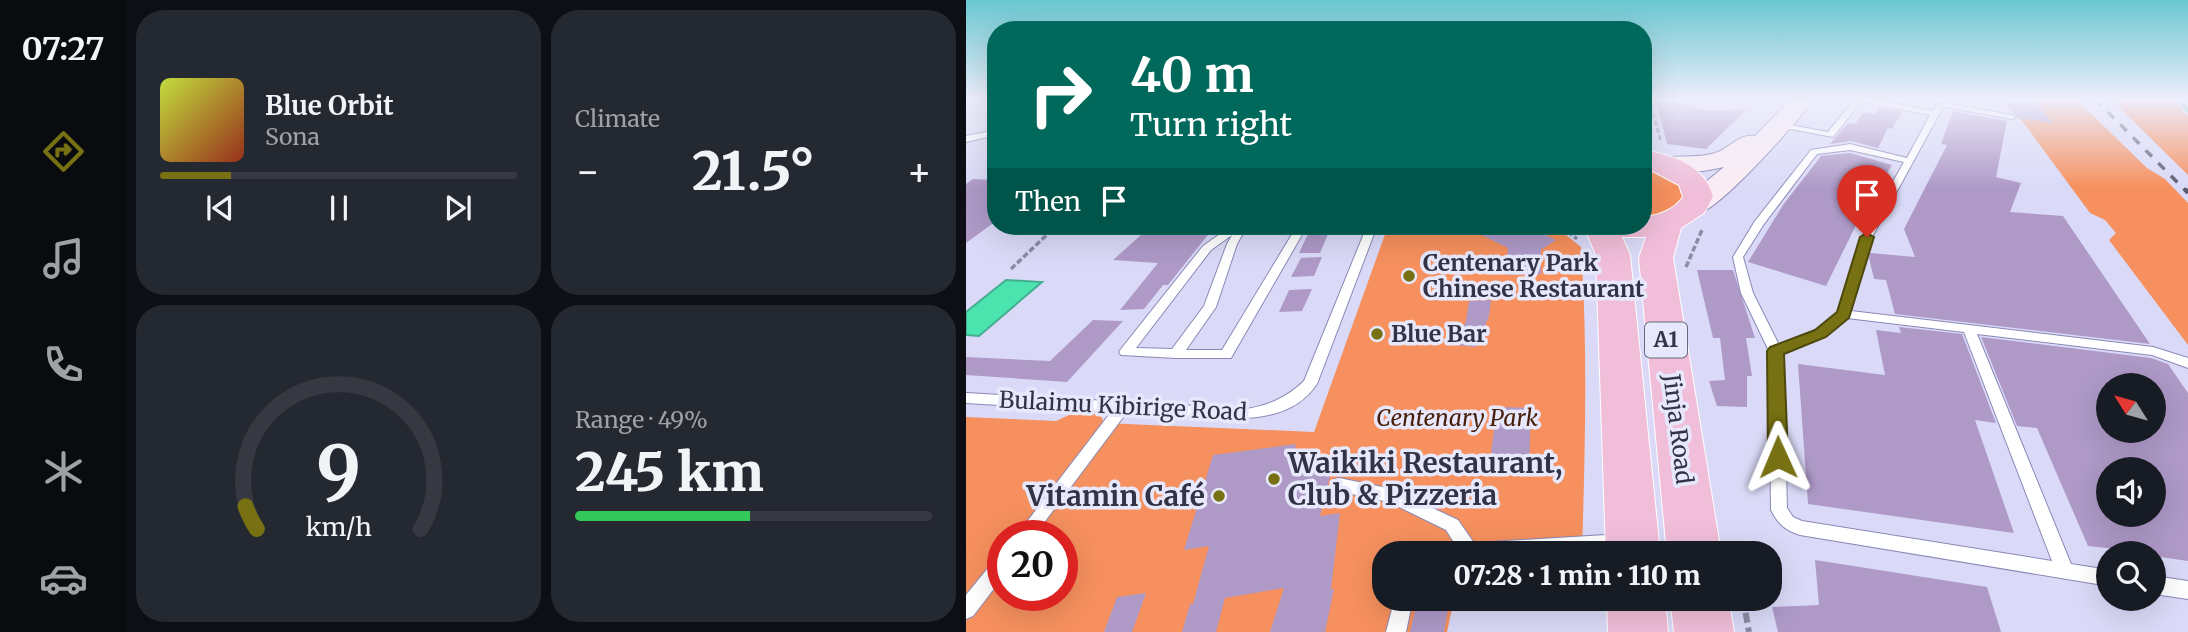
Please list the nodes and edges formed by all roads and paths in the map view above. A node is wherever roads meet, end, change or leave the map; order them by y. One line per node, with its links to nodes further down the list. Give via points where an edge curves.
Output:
1 (1763, 128): 8 (main road, via 1732,157 1706,163)
2 (1777, 128): 10 (main road)
3 (1797, 128): 4 (lane, via 1830,135)
4 (1835, 128)
5 (1928, 128): 9 (lane)
6 (987, 134): 7 (lane)
7 (966, 139)
8 (1653, 153): 10 (highway, via 1694,182 1698,193)
9 (1910, 161): 20 (lane, via 1867,237); 22 (lane, via 1850,147 1814,152 1759,223 1738,257 1747,293)
10 (1689, 217): 11 (highway, A1); 19 (path, via 1699,234); 31 (highway, Jinja Road / A1, via 1656,258)
11 (1652, 224)
12 (1047, 235): 18 (path)
13 (1226, 235): 23 (lane, via 1207,248 1126,352)
14 (1236, 235): 23 (lane, via 1210,307)
15 (1297, 235): 23 (lane, via 1226,355)
16 (1368, 235): 26 (lane, Bulaimu Kibirige Road, via 1310,384 1294,400 1275,410 1247,414)
17 (1606, 235): 30 (highway, A1, via 1613,255)
18 (1011, 269)
19 (1684, 272)
20 (1844, 314): 21 (lane); 22 (lane, via 1820,333)
21 (1969, 329): 24 (lane, via 2152,351); 32 (lane)
22 (1776, 351): 32 (lane, via 1779,510 1787,522 1800,528)
23 (1176, 354)
24 (2188, 363)
25 (966, 398): 26 (lane, Bulaimu Kibirige Road)
26 (1123, 407): 28 (lane)
27 (1339, 485): 29 (lane, via 1392,496 1452,525)
28 (1036, 520)
29 (1462, 541)
30 (1633, 541)
31 (1692, 541)
32 (2065, 571): 33 (lane)
33 (2096, 576)
34 (987, 583): 37 (lane)
35 (2166, 587): 36 (lane)
36 (2188, 590)
37 (966, 610)
38 (1401, 611): 42 (lane)
39 (1637, 611): 43 (highway)
40 (1701, 611): 44 (highway)
41 (1745, 611): 45 (path)
42 (1396, 632)
43 (1638, 632)
44 (1704, 632)
45 (1749, 632)

